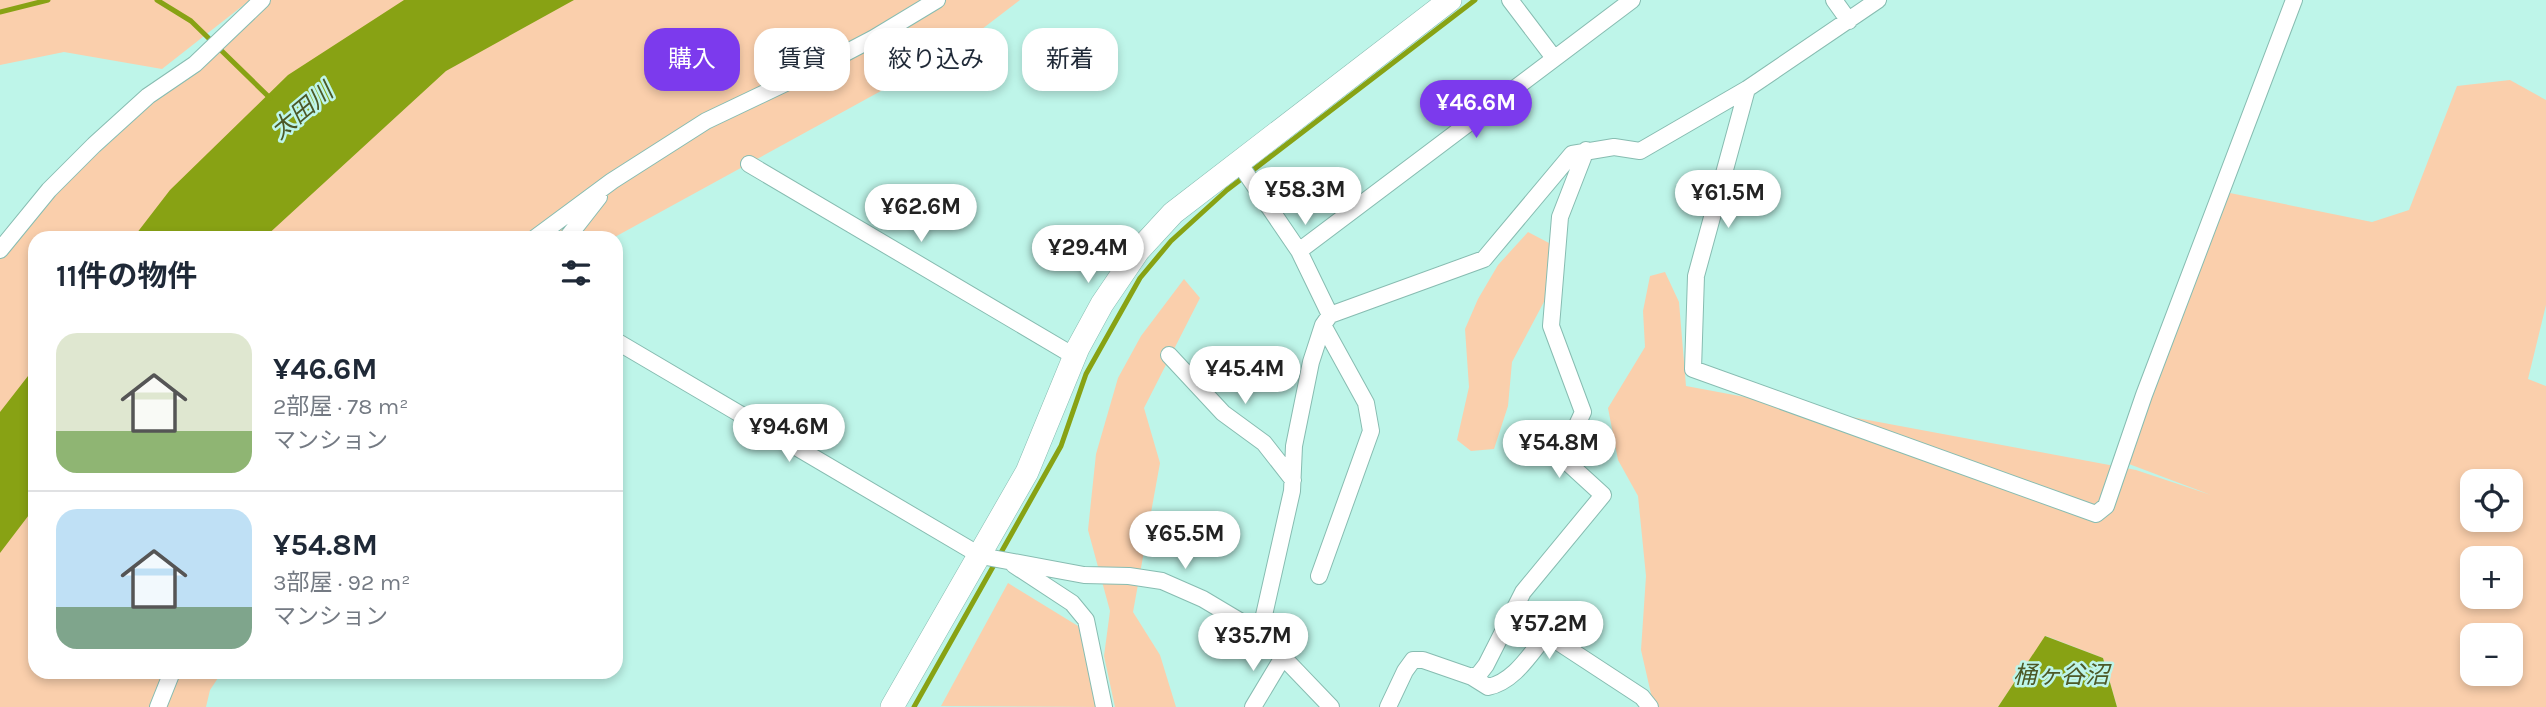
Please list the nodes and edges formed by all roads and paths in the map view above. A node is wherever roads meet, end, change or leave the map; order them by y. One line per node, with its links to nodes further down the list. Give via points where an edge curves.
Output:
1 (937, 0): 15 (street, via 813,70 706,121)
2 (1450, 0): 13 (street)
3 (1510, 0): 10 (street)
4 (1632, 0): 10 (street)
5 (1834, 0): 9 (street)
6 (1878, 0): 9 (street)
7 (2294, 0): 11 (street, via 2106,506 2096,513 1693,369 1696,276)
8 (258, 2): 18 (street, via 195,64 148,96 94,145)
9 (1849, 21): 11 (street)
10 (1554, 58): 19 (street)
11 (1746, 89): 12 (street, via 1640,151 1614,147)
12 (1586, 150): 20 (street, via 1572,154 1485,259); 30 (street, via 1560,217 1551,326 1583,412 1564,453 1568,463 1603,495 1523,592 1486,665)
13 (1239, 163): 19 (street); 23 (street, via 1173,213 1138,251)
14 (749, 164): 23 (street)
15 (612, 181): 16 (street); 17 (street)
16 (544, 231)
17 (573, 231)
18 (0, 250)
19 (1299, 251): 20 (street)
20 (1327, 320): 24 (street, via 1311,362 1294,446); 27 (street, via 1366,403 1371,432)
21 (623, 345): 25 (street)
22 (1169, 355): 24 (street, via 1223,413 1264,443)
23 (1074, 356): 25 (street, via 1027,472)
24 (1293, 480): 28 (street)
25 (981, 556): 26 (street); 33 (street)
26 (1008, 561): 28 (street, via 1084,575 1162,581); 34 (street, via 1072,603 1086,620)
27 (1319, 576)
28 (1260, 633): 29 (street)
29 (1283, 657): 35 (street); 36 (street)
30 (1472, 677): 37 (street, via 1413,660); 38 (street, via 1488,687 1502,684 1542,640 1555,640 1642,697)
31 (169, 679): 32 (street)
32 (158, 707)
33 (892, 707)
34 (1104, 707)
35 (1253, 707)
36 (1331, 707)
37 (1388, 707)
38 (1650, 707)

